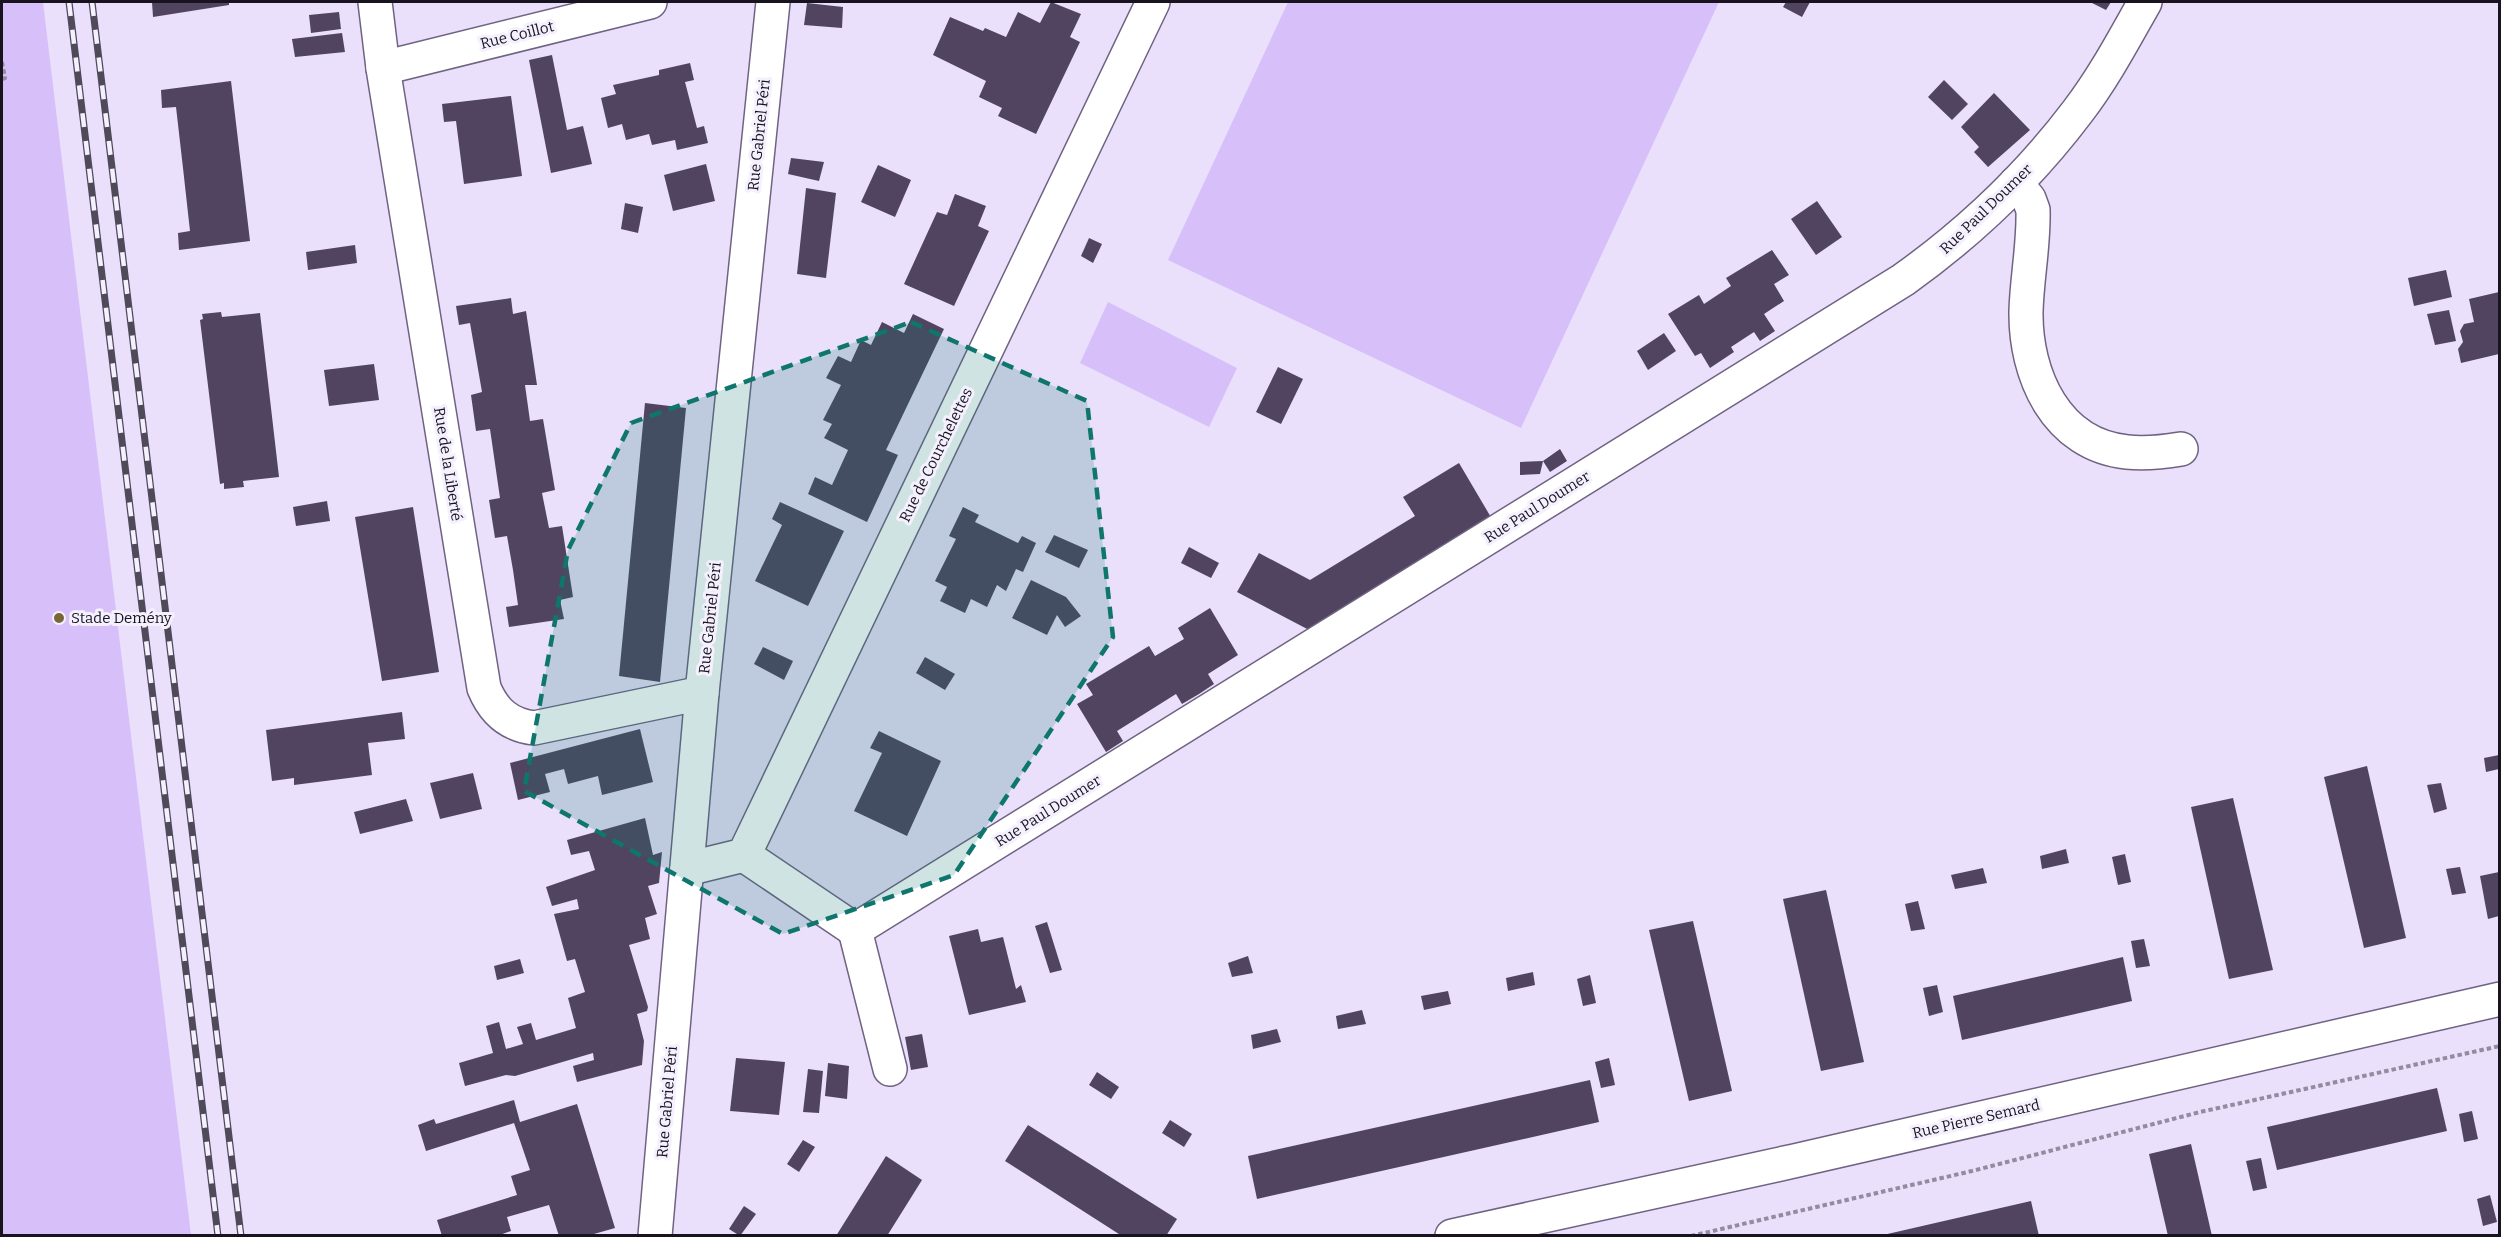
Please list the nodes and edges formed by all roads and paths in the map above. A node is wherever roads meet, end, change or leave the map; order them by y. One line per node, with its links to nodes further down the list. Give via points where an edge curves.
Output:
1 (375, 2): 7 (street, Rue de la Liberté)
2 (650, 2): 7 (street, Rue Coillot)
3 (773, 2): 11 (street, Rue Gabriel Péri)
4 (1153, 2): 12 (street, Rue de Courchelettes)
5 (2145, 2): 9 (street, Rue Paul Doumer, via 2079,111)
6 (2, 62): 8 (path)
7 (383, 68): 11 (street, Rue de la Liberté, via 489,701 507,720 534,728)
8 (2, 79)
9 (2016, 183): 10 (street, via 2033,210 2027,334 2035,371 2053,409 2078,435 2110,449 2149,453); 14 (street, Rue Paul Doumer, via 1965,233 1903,280)
10 (2181, 449)
11 (702, 693): 13 (street, Rue Gabriel Péri)
12 (744, 855): 13 (street); 14 (street)
13 (687, 868): 18 (street, Rue Gabriel Péri)
14 (855, 930): 17 (street)
15 (2499, 999): 19 (street, Rue Pierre Semard)
16 (2499, 1046): 20 (path, via 2200,1112 1972,1171)
17 (890, 1070)
18 (656, 1236)
19 (1452, 1236)
20 (1691, 1236)

